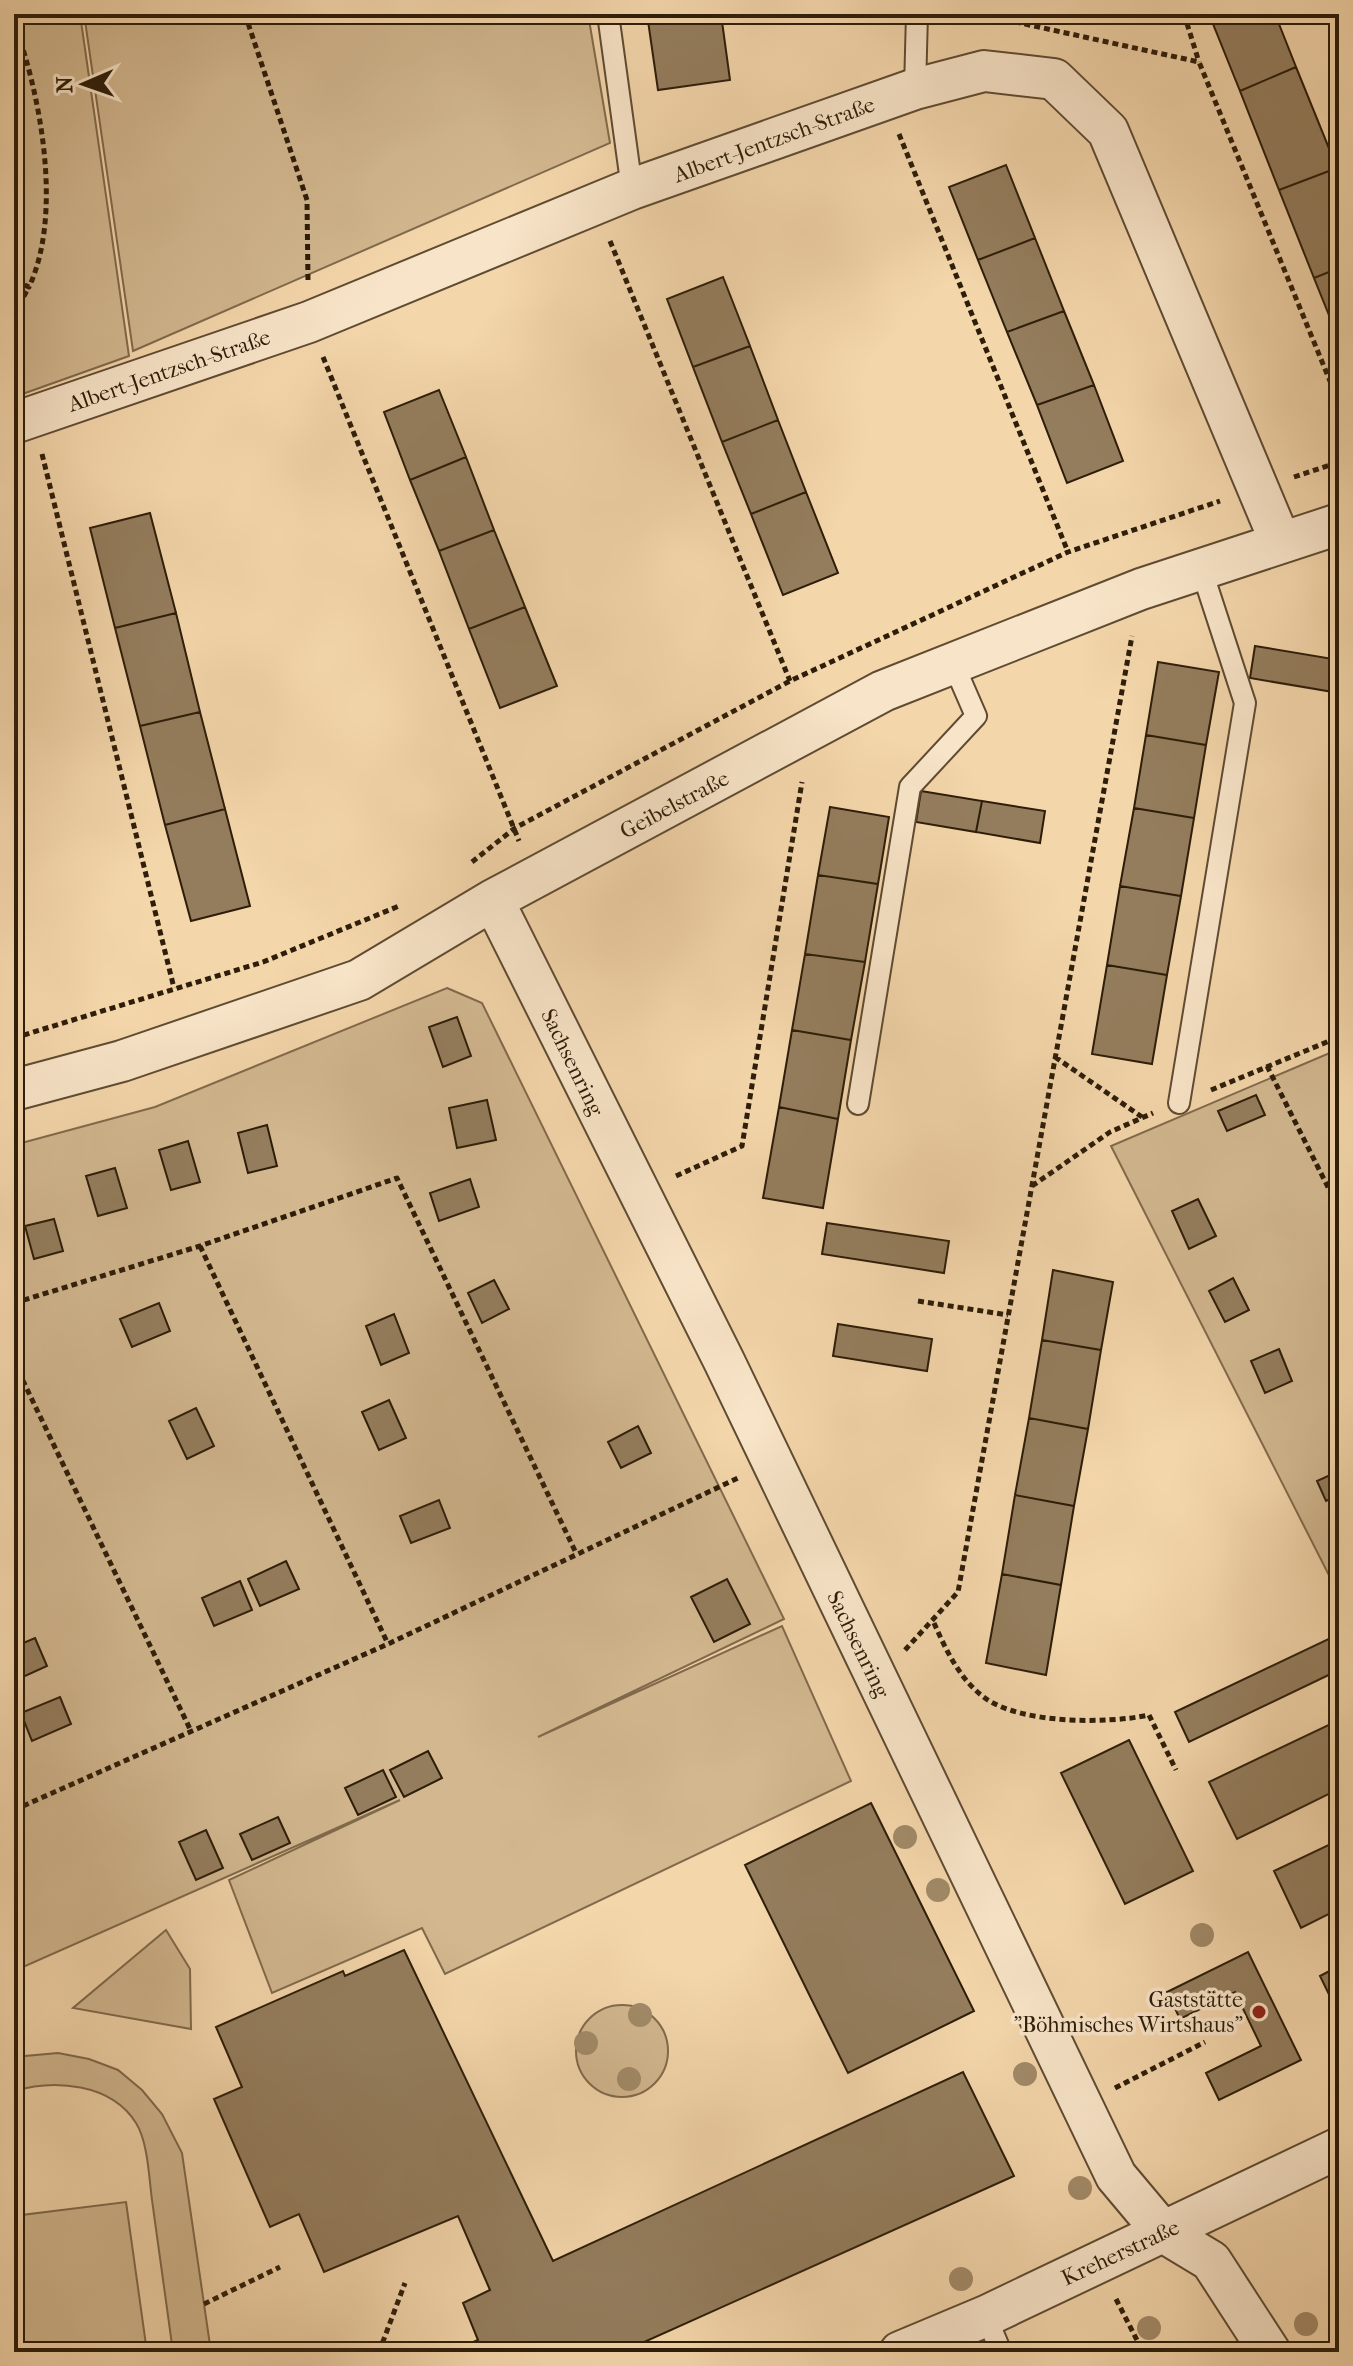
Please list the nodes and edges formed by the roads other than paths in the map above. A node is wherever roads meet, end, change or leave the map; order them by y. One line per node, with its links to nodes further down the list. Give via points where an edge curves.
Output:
1 (608, 14): 4 (lane)
2 (917, 17): 3 (lane)
3 (900, 94): 4 (street, Albert-Jentzsch-Straße); 7 (street, Albert-Jentzsch-Straße, via 984,71 1054,79 1108,131)
4 (632, 189): 5 (street, Albert-Jentzsch-Straße, via 309,322)
5 (23, 420)
6 (1339, 524): 7 (street, Geibelstraße)
7 (1280, 541): 8 (street, Geibelstraße)
8 (1201, 568): 9 (street, Geibelstraße); 12 (lane, via 1245,703)
9 (953, 663): 10 (street, Geibelstraße, via 883,691); 13 (lane, via 976,716 910,787)
10 (493, 900): 11 (street, Geibelstraße, via 359,980 122,1061); 15 (street, Sachsenring, via 1116,2176)
11 (14, 1090)
12 (1179, 1103)
13 (858, 1104)
14 (1339, 2148): 15 (street, Kreherstraße)
15 (1163, 2232): 16 (street, Kreherstraße, via 1097,2263); 18 (street, Sachsenring, via 1211,2261)
16 (993, 2334): 17 (street, Kreherstraße)
17 (900, 2352)
18 (1270, 2352)

